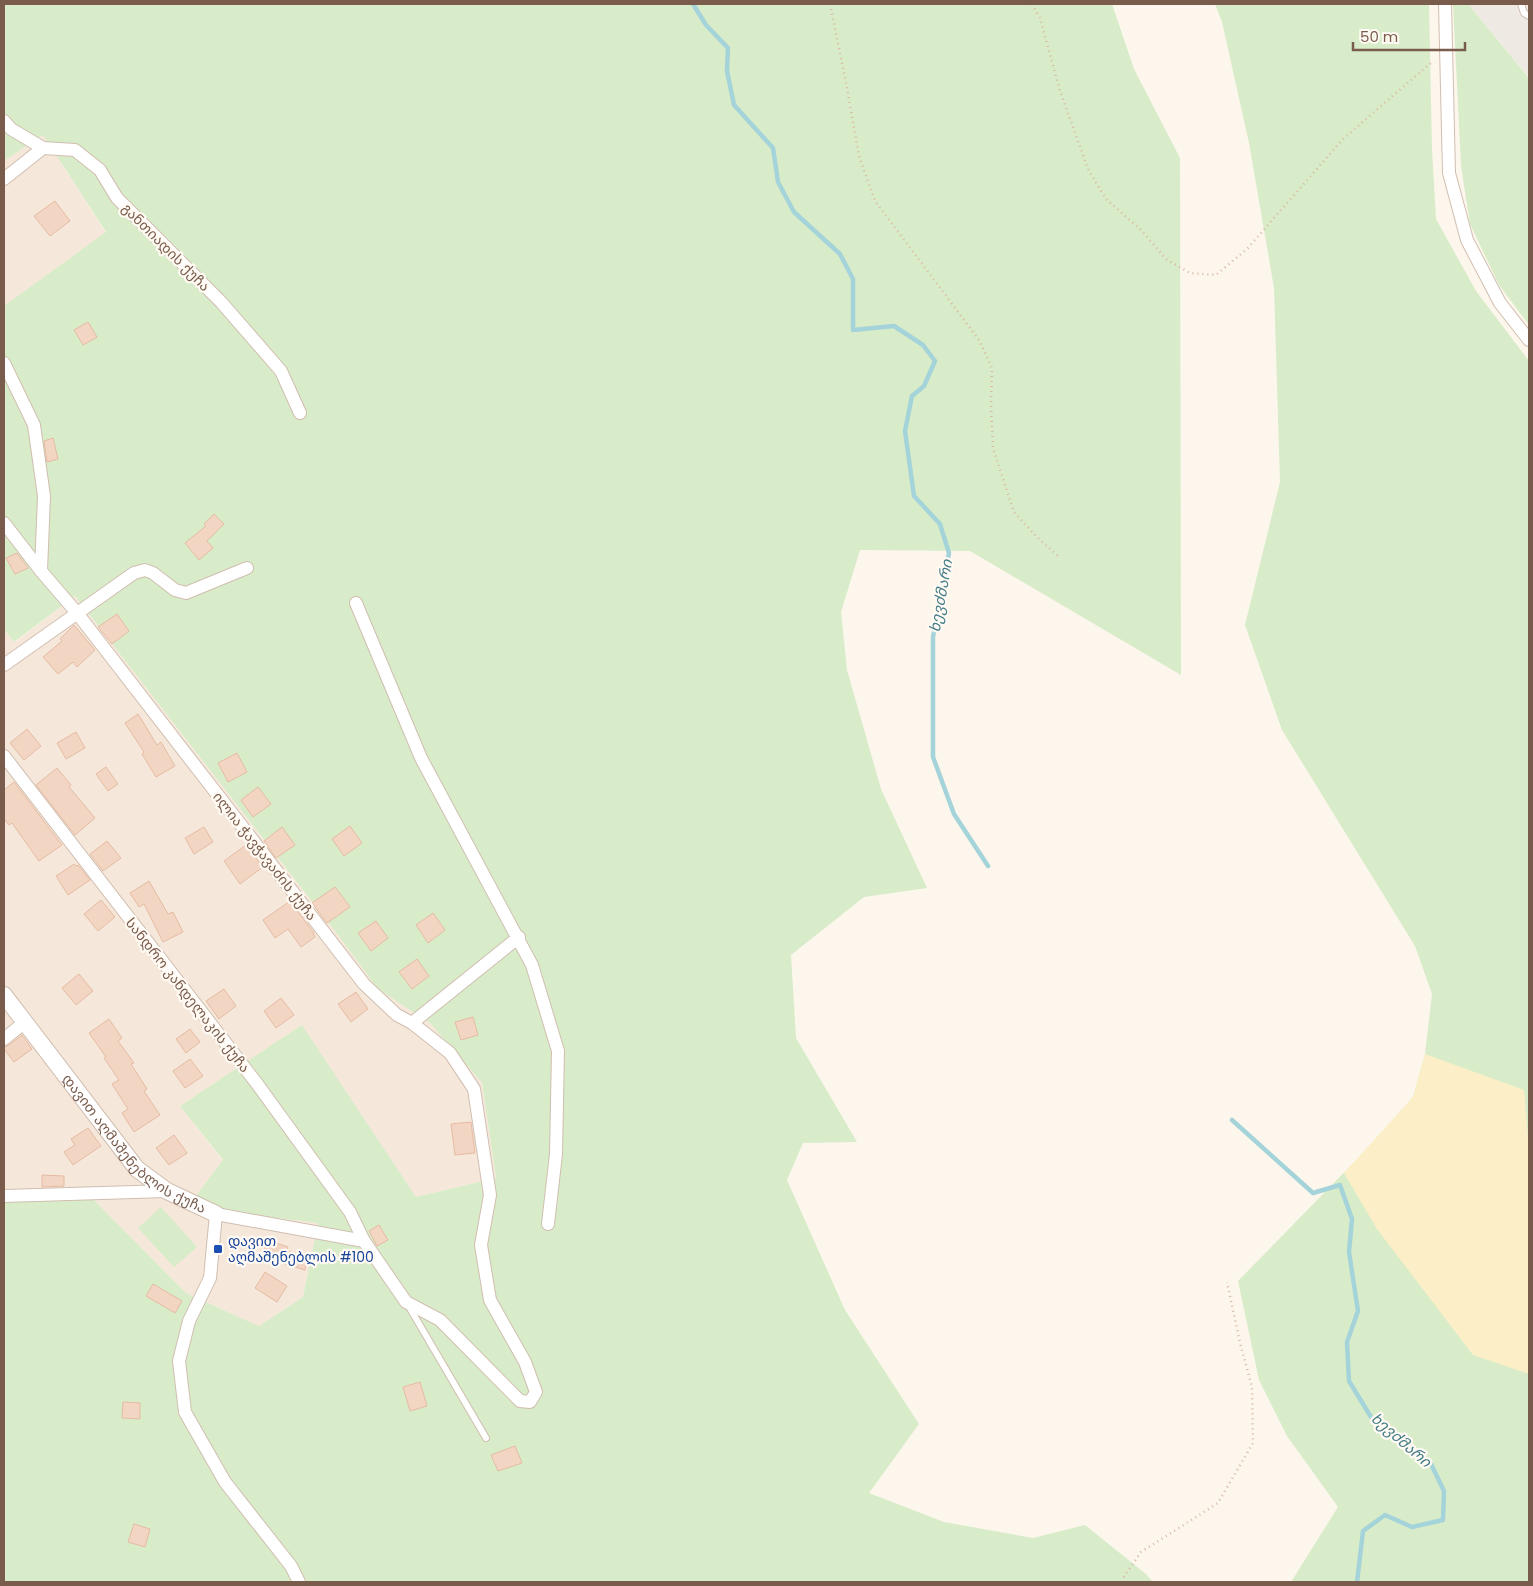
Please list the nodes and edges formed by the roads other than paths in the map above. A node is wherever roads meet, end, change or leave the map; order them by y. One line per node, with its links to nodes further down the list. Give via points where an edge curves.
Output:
1 (1445, 4): 7 (street, via 1449,173 1467,240 1500,303)
2 (1521, 4): 3 (lane, via 1524,14)
3 (1529, 16)
4 (4, 121): 5 (street, განთიადის ქუჩა, via 11,129)
5 (43, 148): 6 (street); 9 (street, განთიადის ქუჩა, via 75,150 100,170 117,198 221,302 281,371)
6 (4, 179)
7 (1529, 340)
8 (4, 363): 12 (street, via 34,425 44,496)
9 (300, 413)
10 (4, 523): 12 (street, ილია ჭავჭავაძის ქუჩა)
11 (247, 568): 14 (street, via 186,593 175,590 145,570 134,573)
12 (41, 571): 14 (street, ილია ჭავჭავაძის ქუჩა)
13 (356, 603): 17 (street, via 422,758)
14 (77, 614): 15 (street); 20 (street, ილია ჭავჭავაძის ქუჩა, via 364,984 397,1015)
15 (4, 665)
16 (4, 756): 26 (street, სანდრო კანდელაკის ქუჩა, via 258,1085 350,1212)
17 (519, 937): 20 (street); 25 (street, via 532,965 558,1051 556,1154)
18 (4, 995): 19 (street, დავით აღმაშენებლის ქუჩა)
19 (25, 1022): 21 (street); 22 (street, დავით აღმაშენებლის ქუჩა, via 137,1169)
20 (412, 1023): 27 (street, ილია ჭავჭავაძის ქუჩა, via 450,1053 474,1089 490,1195 481,1245 490,1300 525,1362 536,1392 530,1402 520,1401 440,1320)
21 (4, 1039)
22 (167, 1191): 23 (street); 24 (street, დავით აღმაშენებლის ქუჩა)
23 (4, 1196)
24 (216, 1214): 26 (street, დავით აღმაშენებლის ქუჩა); 29 (street, via 210,1278 189,1321 178,1362 185,1412 226,1482 291,1566)
25 (548, 1224)
26 (364, 1241): 27 (street, სანდრო კანდელაკის ქუჩა)
27 (406, 1302): 28 (lane)
28 (486, 1438)
29 (299, 1582)

